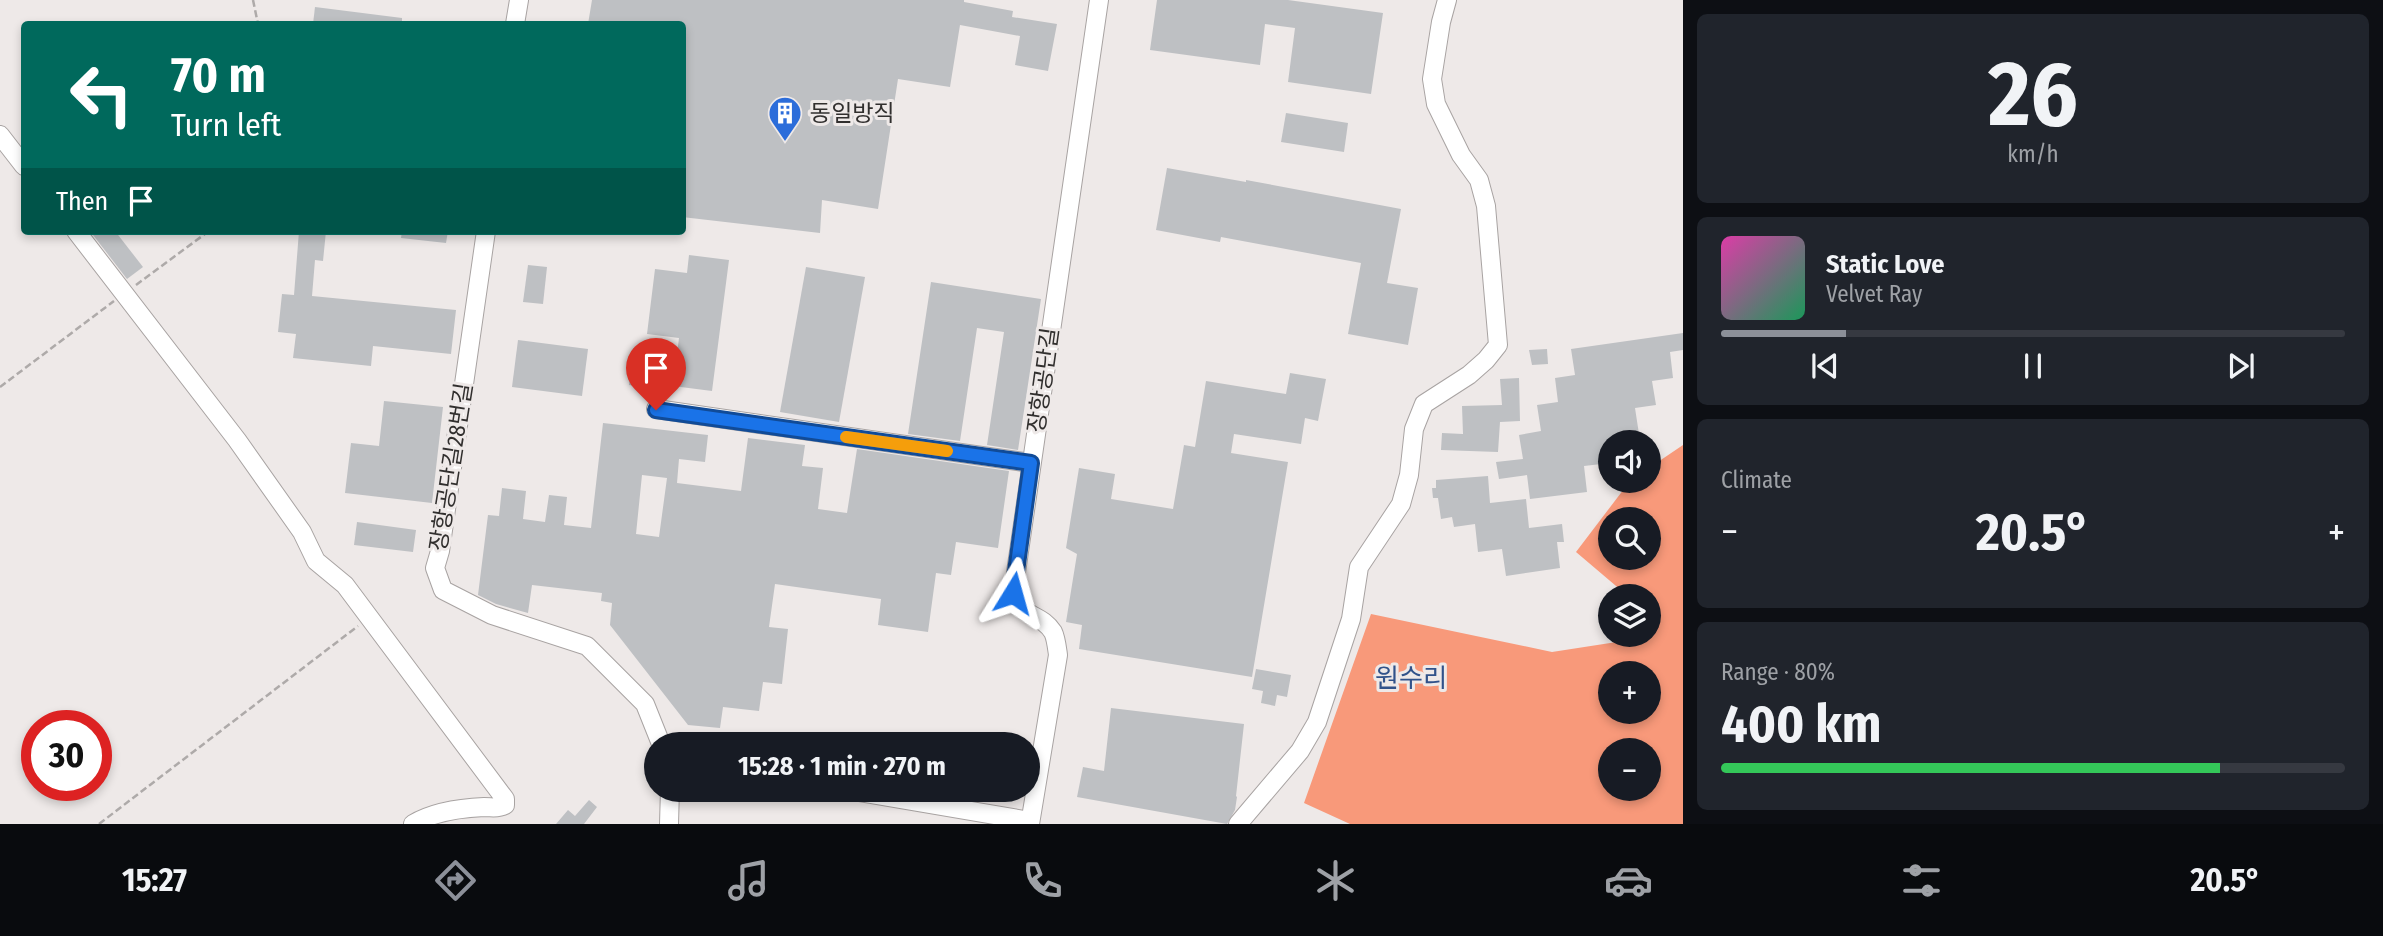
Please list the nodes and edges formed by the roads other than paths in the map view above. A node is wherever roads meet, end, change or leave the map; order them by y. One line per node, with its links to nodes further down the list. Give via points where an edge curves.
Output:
1 (519, 0): 4 (street)
2 (1098, 0): 10 (street, 장항공단길)
3 (1447, 0): 17 (street, via 1433,79 1436,104 1479,180 1486,206 1498,345 1469,375 1424,404 1414,429 1401,504 1359,567 1351,619 1317,722 1300,751)
4 (516, 21)
5 (0, 135): 6 (street)
6 (21, 162)
7 (79, 235): 15 (street, via 237,440 302,532 316,561 345,584 505,799 505,805 497,809 461,810)
8 (485, 235): 11 (street, 장항공단길28번길, via 435,568 443,590 468,604 587,646 645,704)
9 (656, 410): 10 (street)
10 (1031, 463): 14 (street, 장항공단길, via 1013,593 1018,607 1054,634 1058,655)
11 (656, 732)
12 (670, 802): 16 (street)
13 (915, 802): 14 (street)
14 (1030, 822)
15 (413, 824)
16 (669, 824)
17 (1238, 824)

